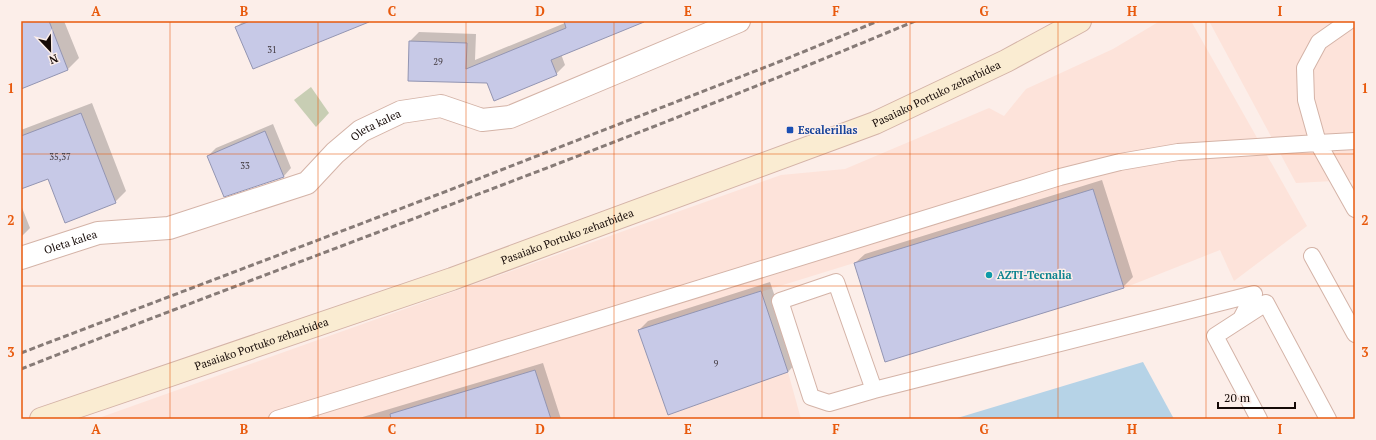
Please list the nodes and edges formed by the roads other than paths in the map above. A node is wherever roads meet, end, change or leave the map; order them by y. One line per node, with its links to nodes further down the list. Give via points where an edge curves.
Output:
1 (739, 21): 8 (street, Oleta kalea, via 510,117 482,120 441,106 401,112 360,131 307,183 169,228 98,233)
2 (1080, 21): 12 (main road, Pasaiako Portuko zeharbidea, via 1006,61 875,123 452,279)
3 (1349, 21): 5 (lane, via 1319,42 1306,68 1306,100)
4 (1355, 141): 5 (lane)
5 (1318, 143): 6 (lane); 13 (lane, via 1178,152 1082,171)
6 (1355, 209)
7 (1312, 256): 10 (lane)
8 (21, 258)
9 (1241, 319): 11 (lane, via 1254,294); 14 (lane, via 1215,336); 15 (lane, via 1266,303)
10 (1355, 334)
11 (874, 390): 11 (lane, via 829,404 811,397 780,301 836,282)
12 (41, 419)
13 (277, 419)
14 (1259, 419)
15 (1328, 419)

